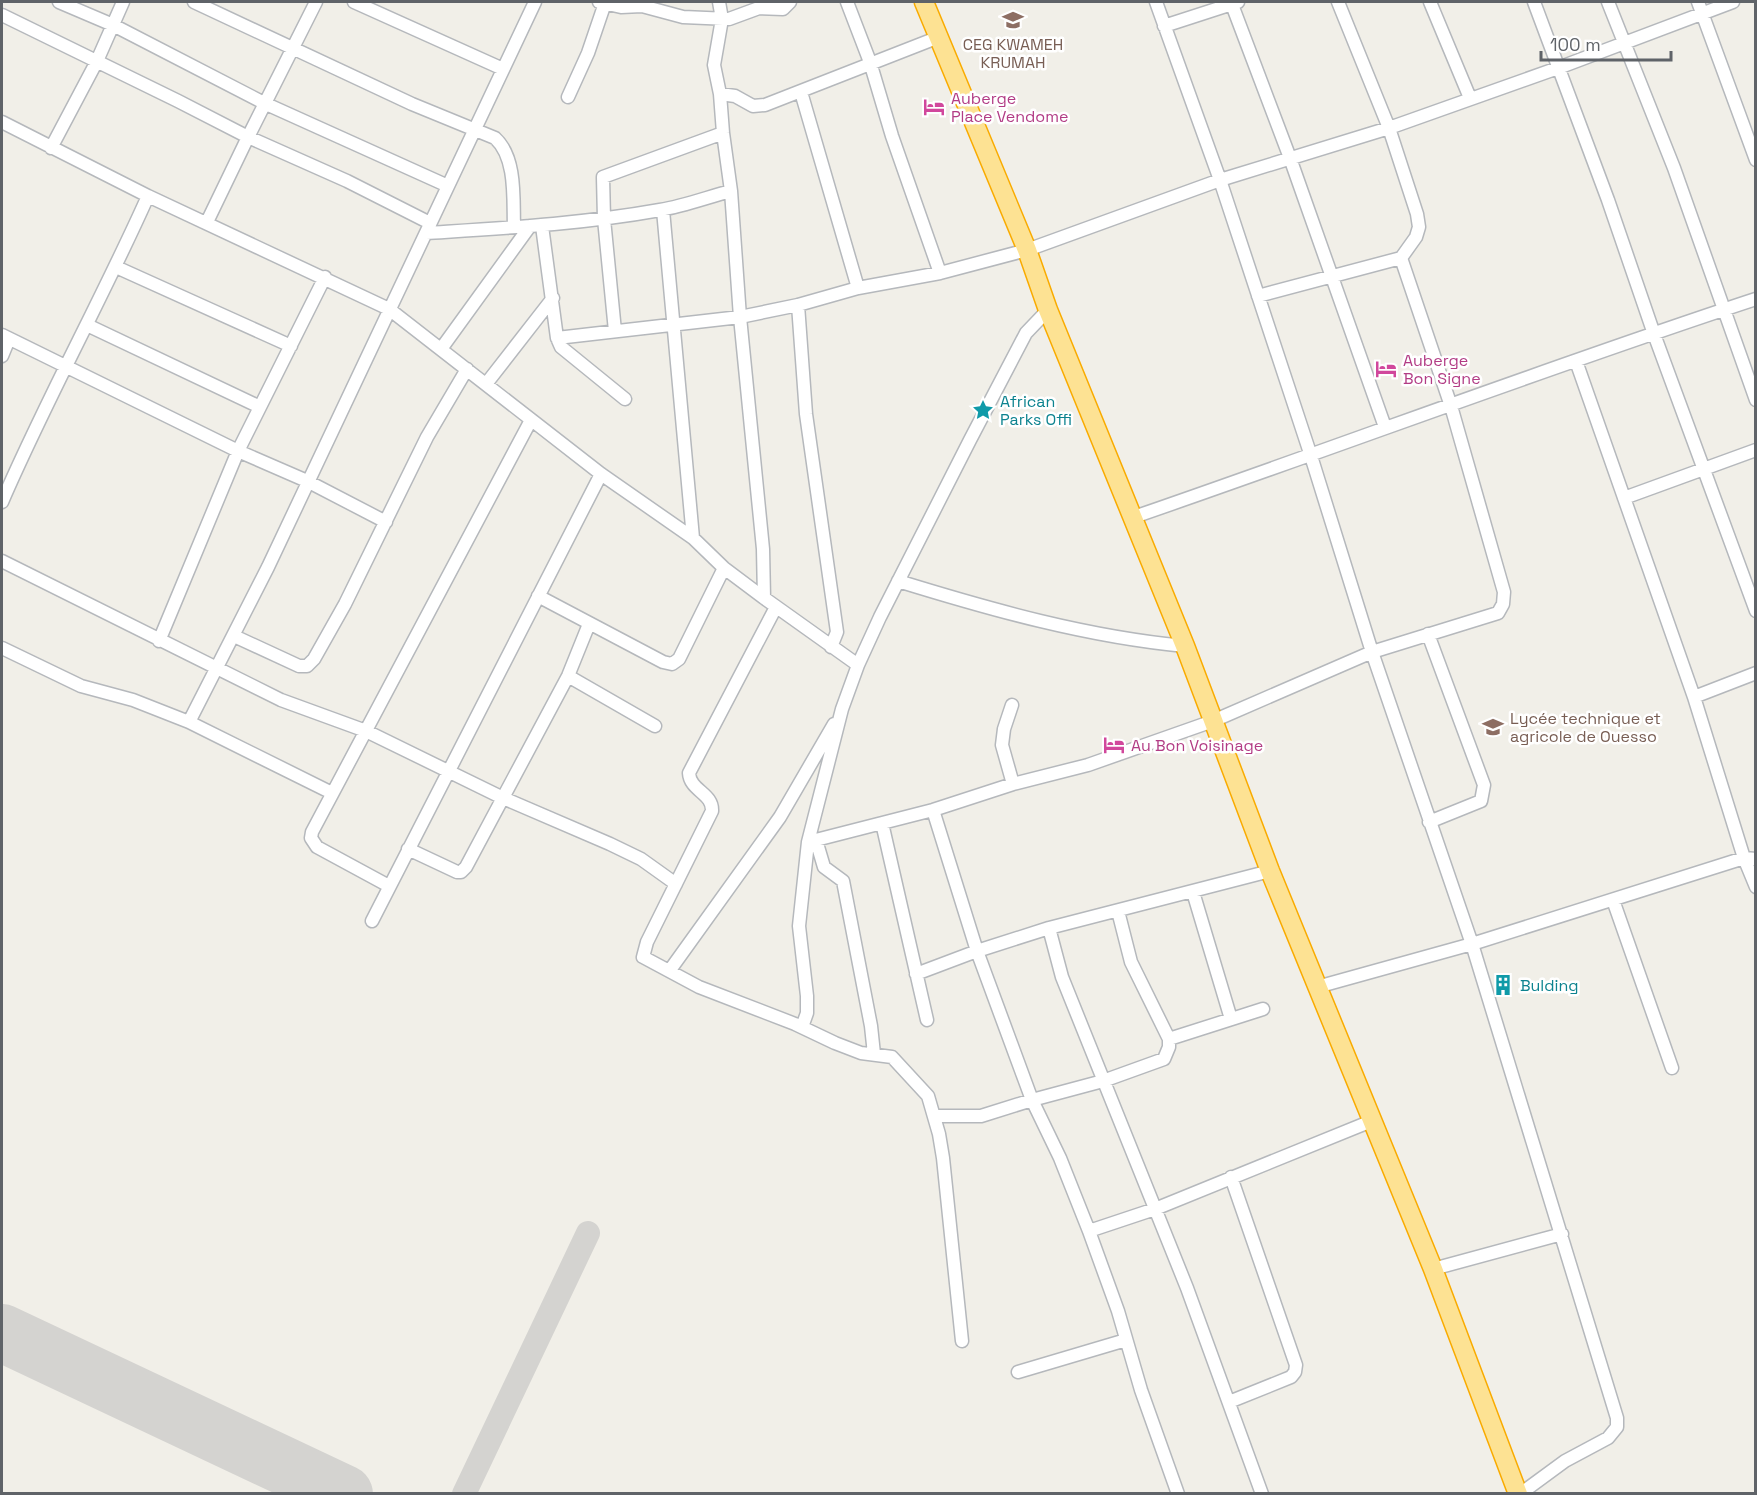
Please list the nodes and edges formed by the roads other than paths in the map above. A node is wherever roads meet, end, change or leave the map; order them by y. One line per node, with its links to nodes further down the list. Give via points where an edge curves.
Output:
1 (59, 2): 23 (street)
2 (123, 2): 23 (street)
3 (194, 2): 27 (street)
4 (316, 2): 27 (street)
5 (354, 2): 31 (street)
6 (521, 2): 19 (street)
7 (602, 2): 22 (street, via 621,7 642,6 683,17); 34 (street, via 588,53)
8 (719, 2): 22 (street)
9 (790, 2): 22 (street, via 783,9 759,8)
10 (847, 2): 29 (street)
11 (924, 2): 25 (highway)
12 (1156, 2): 24 (street)
13 (1234, 2): 24 (street); 43 (street)
14 (1338, 2): 39 (street)
15 (1430, 2): 35 (street)
16 (1534, 2): 30 (street)
17 (1608, 2): 26 (street)
18 (1733, 2): 20 (street)
19 (534, 4): 31 (street)
20 (1701, 7): 26 (street); 44 (street)
21 (2, 15): 28 (street)
22 (722, 19): 33 (street, via 714,65)
23 (113, 25): 28 (street); 36 (street)
24 (1164, 26): 45 (street)
25 (939, 37): 29 (street); 55 (highway)
26 (1624, 43): 30 (street); 67 (street)
27 (294, 46): 36 (street); 38 (street, via 412,104)
28 (97, 61): 41 (street); 42 (street)
29 (870, 62): 32 (street); 58 (street)
30 (1558, 68): 35 (street); 73 (street)
31 (503, 69): 38 (street)
32 (801, 92): 33 (street, via 753,106 735,96); 61 (street)
33 (720, 94): 40 (street)
34 (568, 97)
35 (1470, 98): 39 (street)
36 (264, 103): 41 (street); 46 (street)
37 (2, 122): 42 (street)
38 (474, 128): 46 (street); 53 (street, via 495,138 506,153)
39 (1389, 128): 43 (street); 56 (street, via 1419,226)
40 (723, 133): 47 (street); 50 (street, via 603,177)
41 (248, 136): 51 (street); 54 (street, via 348,182)
42 (51, 148): 48 (street)
43 (1290, 158): 45 (street); 59 (street)
44 (1755, 160)
45 (1220, 180): 55 (street); 62 (street)
46 (448, 186): 54 (street)
47 (731, 191): 49 (street); 69 (street)
48 (148, 196): 51 (street); 57 (street)
49 (663, 210): 50 (street); 71 (street)
50 (604, 219): 52 (street); 72 (street)
51 (207, 222): 60 (street)
52 (536, 226): 53 (street); 63 (street); 77 (street)
53 (514, 227): 54 (street)
54 (428, 228): 66 (street)
55 (1027, 250): 58 (street); 68 (highway)
56 (1401, 258): 59 (street); 85 (street)
57 (116, 267): 70 (street); 76 (street)
58 (940, 273): 61 (street)
59 (1330, 277): 62 (street); 88 (street)
60 (325, 278): 66 (street); 76 (street)
61 (858, 288): 65 (street)
62 (1258, 296): 91 (street)
63 (553, 298): 75 (street); 82 (street)
64 (1755, 299): 67 (street)
65 (798, 305): 69 (street); 112 (street, via 806,414 837,632)
66 (389, 309): 77 (street); 94 (street)
67 (1724, 309): 73 (street); 84 (street)
68 (1048, 310): 97 (highway); 102 (street, via 1024,338)
69 (740, 318): 71 (street); 104 (street, via 763,549)
70 (87, 325): 80 (street); 86 (street)
71 (675, 325): 72 (street); 99 (street)
72 (615, 331): 75 (street)
73 (1654, 334): 79 (street); 92 (street)
74 (5, 337): 78 (street); 80 (street)
75 (557, 338): 83 (street, via 575,360)
76 (291, 346): 86 (street)
77 (441, 349): 81 (street)
78 (2, 356)
79 (1576, 362): 85 (street); 96 (street)
80 (66, 366): 90 (street); 95 (street)
81 (467, 369): 82 (street); 98 (street, via 427,437)
82 (486, 384): 87 (street)
83 (625, 399)
84 (1755, 400)
85 (1451, 406): 88 (street); 108 (street, via 1504,592 1503,604 1497,613)
86 (260, 407): 90 (street)
87 (531, 420): 93 (street); 125 (street)
88 (1385, 427): 91 (street)
89 (1755, 450): 92 (street)
90 (238, 451): 94 (street); 110 (street)
91 (1311, 456): 97 (street); 114 (street)
92 (1704, 467): 96 (street); 106 (street)
93 (601, 474): 99 (street); 103 (street)
94 (307, 481): 98 (street); 109 (street)
95 (3, 494)
96 (1624, 498): 119 (street)
97 (1131, 518): 111 (highway)
98 (386, 522): 109 (street, via 345,604 307,666 299,666)
99 (693, 538): 101 (street)
100 (2, 561): 110 (street)
101 (724, 568): 104 (street); 107 (street, via 679,659 672,664)
102 (898, 581): 111 (street, via 1000,611 1111,637); 115 (street)
103 (538, 596): 107 (street); 126 (street)
104 (764, 598): 105 (street)
105 (776, 607): 112 (street); 137 (street, via 689,773 694,786 710,799 712,811)
106 (1755, 611)
107 (589, 624): 118 (street)
108 (1428, 634): 114 (street); 131 (street, via 1484,785 1481,801)
109 (234, 636): 116 (street)
110 (159, 641): 116 (street)
111 (1185, 646): 122 (highway)
112 (831, 647): 115 (street)
113 (2, 648): 123 (street, via 81,686 133,700)
114 (1372, 652): 122 (street); 131 (street)
115 (858, 665): 121 (street)
116 (219, 668): 123 (street); 125 (street, via 295,706)
117 (1755, 673): 119 (street)
118 (568, 676): 124 (street); 129 (street)
119 (1694, 696): 135 (street)
120 (1012, 705): 127 (street, via 1002,745)
121 (842, 709): 133 (street); 147 (street, via 780,817)
122 (1213, 721): 127 (street, via 1088,765); 136 (highway)
123 (189, 722): 128 (street)
124 (655, 726)
125 (366, 731): 126 (street); 128 (street)
126 (448, 771): 129 (street); 134 (street)
127 (1012, 784): 130 (street)
128 (332, 793): 138 (street, via 312,832 313,843)
129 (503, 798): 134 (street, via 461,872); 137 (street, via 641,859)
130 (933, 810): 132 (street); 146 (street)
131 (1429, 822): 145 (street)
132 (882, 823): 133 (street); 148 (street)
133 (812, 841): 153 (street, via 799,926 807,996); 155 (street, via 824,867 843,881)
134 (408, 849): 138 (street)
135 (1750, 858): 139 (street); 141 (street)
136 (1270, 871): 140 (street); 149 (highway)
137 (676, 884): 147 (street, via 643,953 645,959)
138 (389, 886): 143 (street)
139 (1755, 887)
140 (1193, 892): 142 (street); 151 (street)
141 (1613, 900): 145 (street); 156 (street)
142 (1118, 911): 144 (street); 154 (street, via 1131,962)
143 (372, 921)
144 (1050, 928): 146 (street); 157 (street, via 1058,968)
145 (1472, 944): 149 (street); 164 (street)
146 (977, 951): 148 (street); 158 (street)
147 (670, 970): 153 (street, via 699,987)
148 (916, 974): 152 (street)
149 (1317, 987): 160 (highway)
150 (1263, 1009): 151 (street)
151 (1232, 1019): 154 (street)
152 (927, 1020)
153 (802, 1028): 155 (street, via 861,1053)
154 (1169, 1039): 157 (street, via 1164,1059)
155 (874, 1054): 159 (street, via 898,1061 928,1096)
156 (1672, 1068)
157 (1103, 1081): 158 (street); 162 (street)
158 (1032, 1100): 159 (street, via 981,1116); 163 (street)
159 (934, 1116): 167 (street, via 946,1184)
160 (1374, 1120): 161 (street); 165 (highway)
161 (1231, 1177): 162 (street); 169 (street, via 1296,1365 1291,1377)
162 (1155, 1209): 163 (street); 169 (street)
163 (1089, 1231): 166 (street)
164 (1562, 1234): 165 (street); 172 (street, via 1617,1426 1608,1438 1565,1461)
165 (1433, 1269): 172 (highway)
166 (1126, 1340): 168 (street); 170 (street)
167 (962, 1341)
168 (1017, 1372)
169 (1229, 1402): 171 (street)
170 (1178, 1494)
171 (1262, 1494)
172 (1519, 1494)

